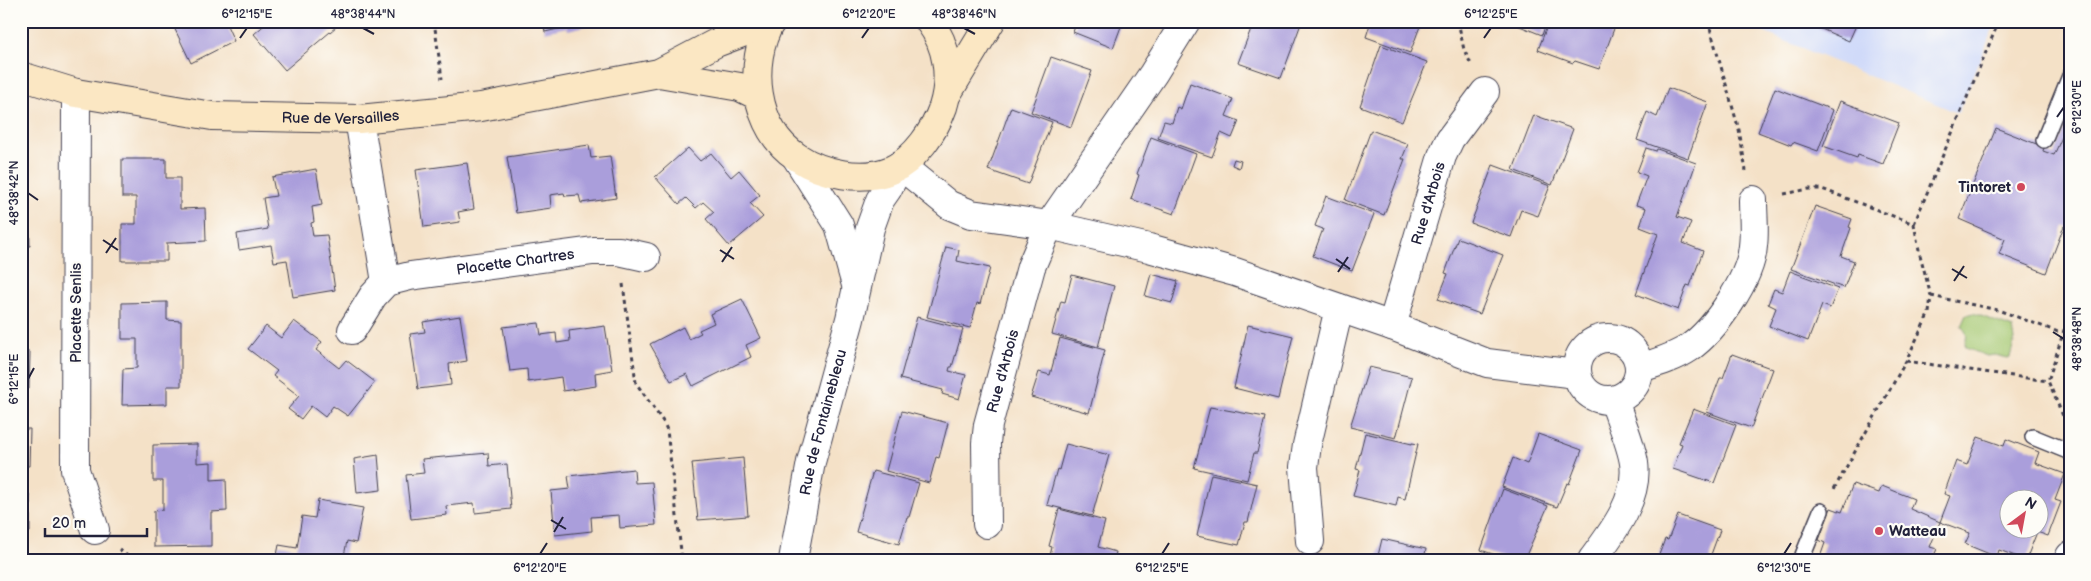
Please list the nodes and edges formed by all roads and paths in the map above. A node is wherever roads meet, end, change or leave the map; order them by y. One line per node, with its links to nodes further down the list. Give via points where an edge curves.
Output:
1 (434, 21): 16 (path)
2 (929, 21): 14 (street, via 945,53)
3 (991, 21): 14 (street)
4 (1186, 21): 23 (street, Rue d'Arbois, via 1154,74)
5 (1458, 21): 12 (path, via 1464,50)
6 (1708, 21): 21 (path, via 1739,130)
7 (1999, 21): 22 (path)
8 (771, 22): 9 (street, Rue de Versailles, via 716,43); 15 (street, via 760,53)
9 (659, 73): 15 (street, Rue de Versailles, via 740,87); 16 (street, Rue de Versailles)
10 (21, 76): 13 (street, Rue de Versailles)
11 (2070, 76): 18 (lane)
12 (1485, 92): 31 (street, Rue d'Arbois, via 1450,139 1442,156)
13 (76, 93): 17 (street, Rue de Versailles, via 212,116); 44 (street, Placette Senlis, via 75,470)
14 (947, 94): 20 (street, via 930,133)
15 (758, 96): 19 (street, via 768,124)
16 (444, 112): 17 (street, Rue de Versailles)
17 (359, 119): 26 (street)
18 (2044, 140)
19 (796, 157): 20 (street, via 815,167 855,175 878,175); 27 (street, Rue de Fontainebleau, via 839,225)
20 (900, 165): 23 (street, via 949,205 971,214); 27 (street, Rue de Fontainebleau, via 880,200 870,228)
21 (1754, 200): 22 (path, via 1809,188 1822,189); 35 (street, via 1754,247 1748,267 1718,318 1689,348)
22 (1914, 224): 28 (path)
23 (1048, 225): 29 (street, via 1226,269); 43 (street, Rue d'Arbois, via 1031,267 988,425)
24 (619, 251): 25 (street, Placette Chartres); 26 (street, Placette Chartres, via 594,251); 47 (path, via 636,383 667,430)
25 (646, 257)
26 (386, 282): 32 (street, via 373,296)
27 (857, 286): 48 (street, Rue de Fontainebleau, via 811,462)
28 (1931, 296): 33 (path, via 1998,310); 34 (path, via 1928,313)
29 (1339, 308): 31 (street); 45 (street, via 1306,445 1304,467)
30 (2070, 311): 33 (path)
31 (1392, 326): 36 (street, via 1487,363)
32 (352, 330)
33 (2061, 333): 37 (path)
34 (1906, 360): 37 (path); 42 (path)
35 (1640, 368): 36 (street, via 1636,354 1626,343 1612,337 1597,339 1585,346 1577,359); 38 (street, via 1636,383 1627,394)
36 (1576, 374): 38 (street, via 1583,389 1597,399)
37 (2048, 381): 39 (path)
38 (1614, 400): 49 (street, via 1634,464 1632,488 1611,535)
39 (2070, 430)
40 (2032, 437): 41 (lane)
41 (2070, 452)
42 (1821, 511): 50 (lane)
43 (988, 524)
44 (95, 530)
45 (1310, 541)
46 (2070, 556): 51 (street)
47 (682, 560)
48 (793, 560)
49 (1592, 560)
50 (1801, 560)
51 (2068, 560)

